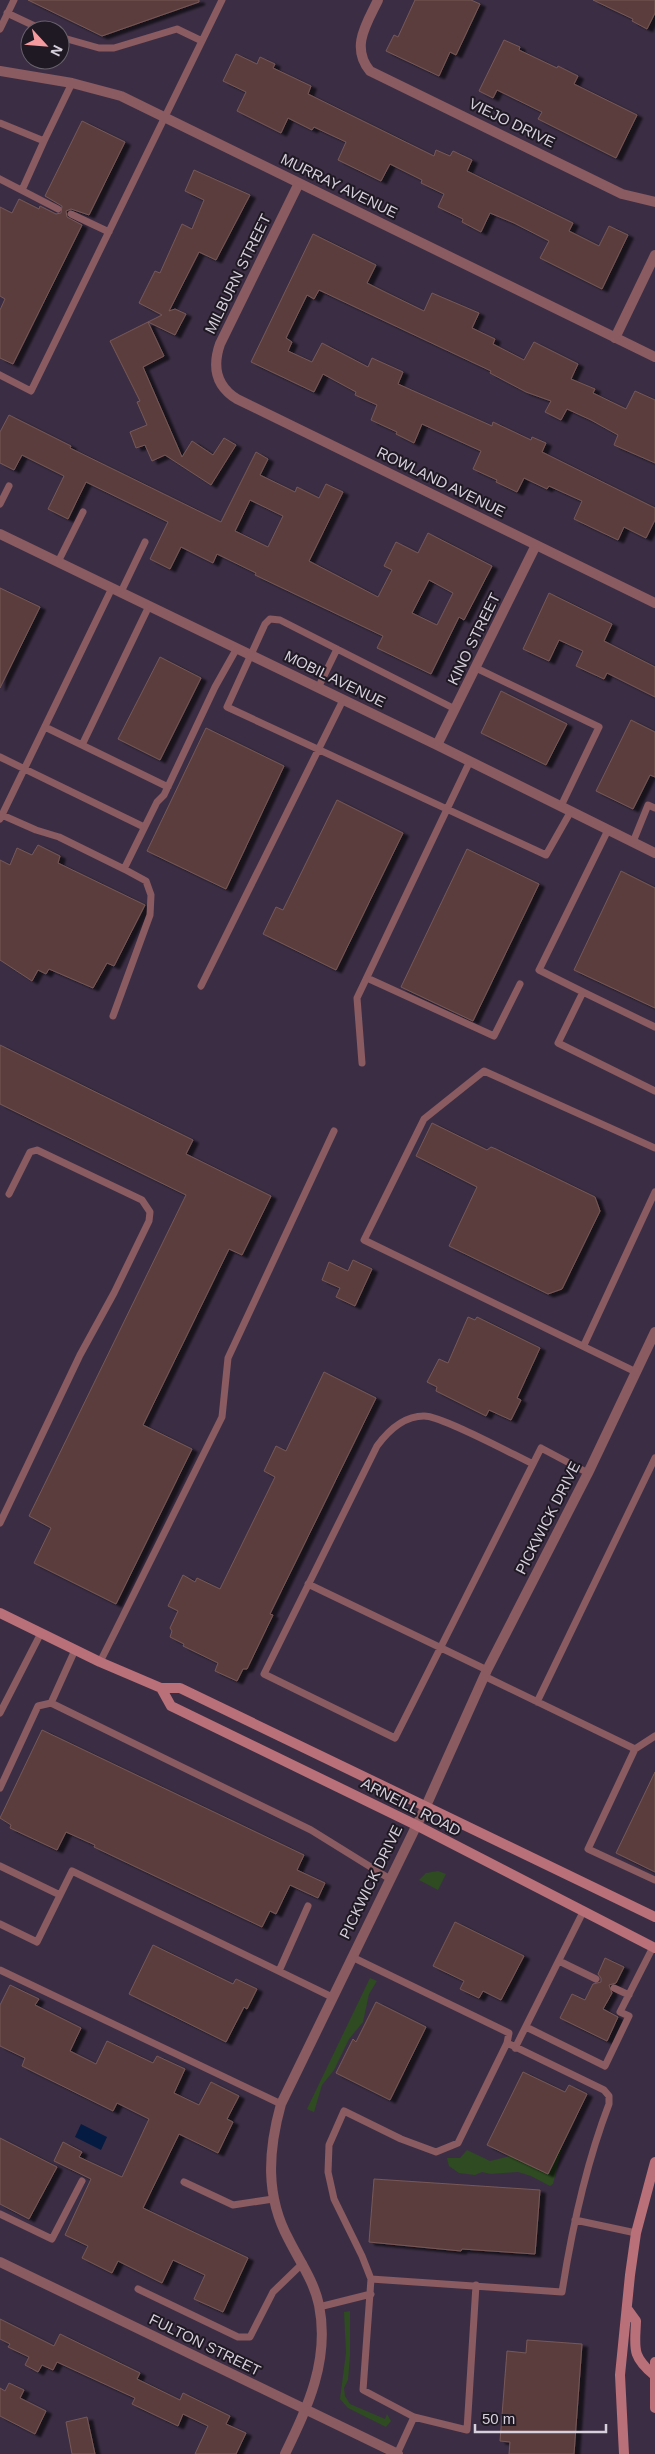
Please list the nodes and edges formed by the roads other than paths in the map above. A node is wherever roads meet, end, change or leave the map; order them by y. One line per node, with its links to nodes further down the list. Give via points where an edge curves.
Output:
1 (14, 0): 4 (lane)
2 (222, 0): 8 (lane)
3 (378, 0): 17 (street, VIEJO DRIVE, via 360,38 362,60 374,74 622,194)
4 (7, 13): 5 (lane); 6 (lane)
5 (22, 20)
6 (0, 28)
7 (70, 40): 8 (lane, via 98,48 114,48 177,29)
8 (202, 40): 11 (lane)
9 (0, 71): 10 (street, MURRAY AVENUE)
10 (72, 83): 11 (street, MURRAY AVENUE, via 121,96); 13 (lane)
11 (165, 117): 15 (street, MURRAY AVENUE); 20 (lane)
12 (0, 123): 13 (lane)
13 (44, 141): 16 (lane)
14 (0, 179): 16 (lane)
15 (299, 184): 22 (street, MURRAY AVENUE); 25 (street, MILBURN STREET, via 220,344 215,369)
16 (22, 190): 18 (lane)
17 (655, 202)
18 (58, 209)
19 (72, 214): 20 (lane)
20 (109, 232): 24 (lane, via 31,391)
21 (655, 254): 22 (street)
22 (615, 338): 23 (street, MURRAY AVENUE)
23 (655, 357)
24 (0, 375)
25 (218, 381): 31 (street, ROWLAND AVENUE, via 237,399)
26 (9, 486): 27 (lane)
27 (0, 504)
28 (83, 512): 32 (lane)
29 (0, 534): 32 (street, MOBIL AVENUE)
30 (145, 542): 33 (lane)
31 (536, 545): 34 (street, ROWLAND AVENUE); 39 (street, KINO STREET)
32 (58, 562): 33 (street, MOBIL AVENUE)
33 (116, 590): 35 (street, MOBIL AVENUE); 43 (lane)
34 (655, 603)
35 (149, 606): 36 (street, MOBIL AVENUE); 44 (lane)
36 (237, 648): 38 (street, MOBIL AVENUE); 50 (lane)
37 (337, 649): 38 (lane, via 280,620 270,619 264,624); 40 (lane); 42 (lane)
38 (250, 655): 40 (street, MOBIL AVENUE); 46 (lane, via 227,707)
39 (476, 668): 42 (street, KINO STREET); 52 (lane, via 599,727)
40 (318, 688): 41 (street, MOBIL AVENUE)
41 (343, 700): 45 (street, MOBIL AVENUE); 46 (lane)
42 (455, 709): 45 (street, KINO STREET)
43 (45, 727): 44 (lane); 49 (lane)
44 (82, 744): 50 (lane)
45 (437, 745): 48 (street, MOBIL AVENUE)
46 (319, 750): 53 (lane); 62 (lane)
47 (0, 757): 49 (lane)
48 (470, 762): 52 (street, MOBIL AVENUE); 53 (lane)
49 (24, 770): 54 (lane); 55 (lane)
50 (168, 787): 55 (lane)
51 (655, 808): 57 (lane, via 648,805)
52 (566, 809): 53 (lane, via 546,854); 56 (street, MOBIL AVENUE)
53 (446, 810): 60 (lane)
54 (1, 817): 59 (lane, via 59,837)
55 (144, 827): 59 (lane)
56 (608, 830): 57 (street, MOBIL AVENUE); 63 (lane, via 539,970)
57 (633, 842): 58 (street, MOBIL AVENUE)
58 (655, 853)
59 (124, 869): 64 (lane, via 146,881 151,895 150,915)
60 (367, 978): 61 (lane, via 494,1036); 66 (lane, via 357,998)
61 (520, 984)
62 (201, 986)
63 (583, 992): 65 (lane); 67 (lane, via 558,1043)
64 (113, 1016)
65 (655, 1027)
66 (362, 1063)
67 (655, 1091)
68 (334, 1131): 85 (lane, via 228,1358 222,1417)
69 (655, 1148): 73 (lane, via 484,1071 424,1119 364,1240)
70 (655, 1192): 73 (lane)
71 (9, 1194): 79 (lane, via 30,1152 37,1150 142,1200 150,1212 114,1293 80,1355)
72 (655, 1332): 74 (street, PICKWICK DRIVE)
73 (584, 1345): 75 (lane)
74 (652, 1346): 75 (street, PICKWICK DRIVE)
75 (636, 1372): 78 (street, PICKWICK DRIVE)
76 (655, 1458): 88 (lane)
77 (533, 1464): 78 (lane, via 541,1448); 80 (lane, via 433,1417 420,1416 400,1423 377,1446); 83 (lane)
78 (588, 1472): 86 (street, PICKWICK DRIVE)
79 (0, 1523)
80 (308, 1584): 83 (lane); 83 (lane, via 264,1674 395,1738)
81 (0, 1614): 82 (main road, ARNEILL ROAD)
82 (41, 1633): 84 (main road, ARNEILL ROAD); 90 (lane)
83 (440, 1647): 86 (lane)
84 (75, 1650): 85 (main road, ARNEILL ROAD); 89 (lane)
85 (100, 1662): 87 (main road, ARNEILL ROAD)
86 (486, 1673): 88 (lane); 94 (street, PICKWICK DRIVE)
87 (161, 1688): 94 (main road, ARNEILL ROAD, via 180,1688); 95 (main road, ARNEILL ROAD, via 171,1706)
88 (538, 1702): 92 (lane)
89 (51, 1703): 93 (lane, via 38,1706); 97 (lane, via 311,1830)
90 (0, 1713)
91 (655, 1736): 92 (lane)
92 (635, 1749): 98 (lane, via 588,1849)
93 (0, 1788)
94 (426, 1806): 95 (street, PICKWICK DRIVE); 102 (main road, ARNEILL ROAD)
95 (416, 1825): 97 (street, PICKWICK DRIVE); 101 (main road, ARNEILL ROAD)
96 (0, 1866): 99 (lane)
97 (390, 1879): 105 (street, PICKWICK DRIVE)
98 (655, 1880)
99 (60, 1895): 103 (lane, via 37,1942); 108 (lane, via 72,1871)
100 (308, 1906): 108 (lane)
101 (583, 1912): 104 (main road, ARNEILL ROAD); 106 (lane)
102 (655, 1917)
103 (0, 1924)
104 (654, 1948): 111 (lane)
105 (352, 1957): 112 (street, PICKWICK DRIVE); 114 (lane, via 509,2033)
106 (559, 1961): 109 (lane); 113 (lane)
107 (0, 1970): 116 (lane)
108 (278, 1970): 112 (lane)
109 (596, 1979)
110 (614, 1988): 111 (lane)
111 (629, 1995): 113 (lane, via 620,2012 629,2016 605,2066)
112 (332, 1996): 116 (street, PICKWICK DRIVE)
113 (526, 2027): 115 (lane)
114 (507, 2043): 115 (lane); 126 (lane, via 458,2143 436,2152 344,2111 329,2145 329,2180 334,2199)
115 (515, 2048): 122 (lane, via 604,2090 609,2096)
116 (281, 2104): 120 (street, PICKWICK DRIVE, via 270,2149)
117 (655, 2162): 123 (main road)
118 (82, 2181): 121 (lane, via 52,2240)
119 (184, 2182): 120 (lane, via 233,2205)
120 (273, 2199): 125 (street, PICKWICK DRIVE, via 284,2230)
121 (0, 2214)
122 (575, 2220): 123 (lane); 127 (lane, via 562,2292)
123 (636, 2233): 131 (main road)
124 (0, 2262): 135 (street, FULTON STREET)
125 (303, 2263): 128 (lane, via 273,2292 250,2337 238,2337); 130 (street, PICKWICK DRIVE)
126 (371, 2278): 127 (lane); 129 (lane)
127 (476, 2285): 136 (lane, via 467,2430)
128 (138, 2289)
129 (371, 2294): 130 (lane); 136 (lane, via 363,2390)
130 (319, 2307): 135 (street, PICKWICK DRIVE, via 322,2334 320,2366)
131 (628, 2310): 133 (main road, via 636,2321 635,2355 640,2364); 139 (main road, via 620,2375)
132 (655, 2362): 133 (main road)
133 (654, 2375): 134 (main road)
134 (655, 2408)
135 (306, 2410): 137 (street, PICKWICK DRIVE); 138 (street, FULTON STREET)
136 (414, 2417): 138 (lane)
137 (285, 2454)
138 (397, 2454)
139 (624, 2454)

